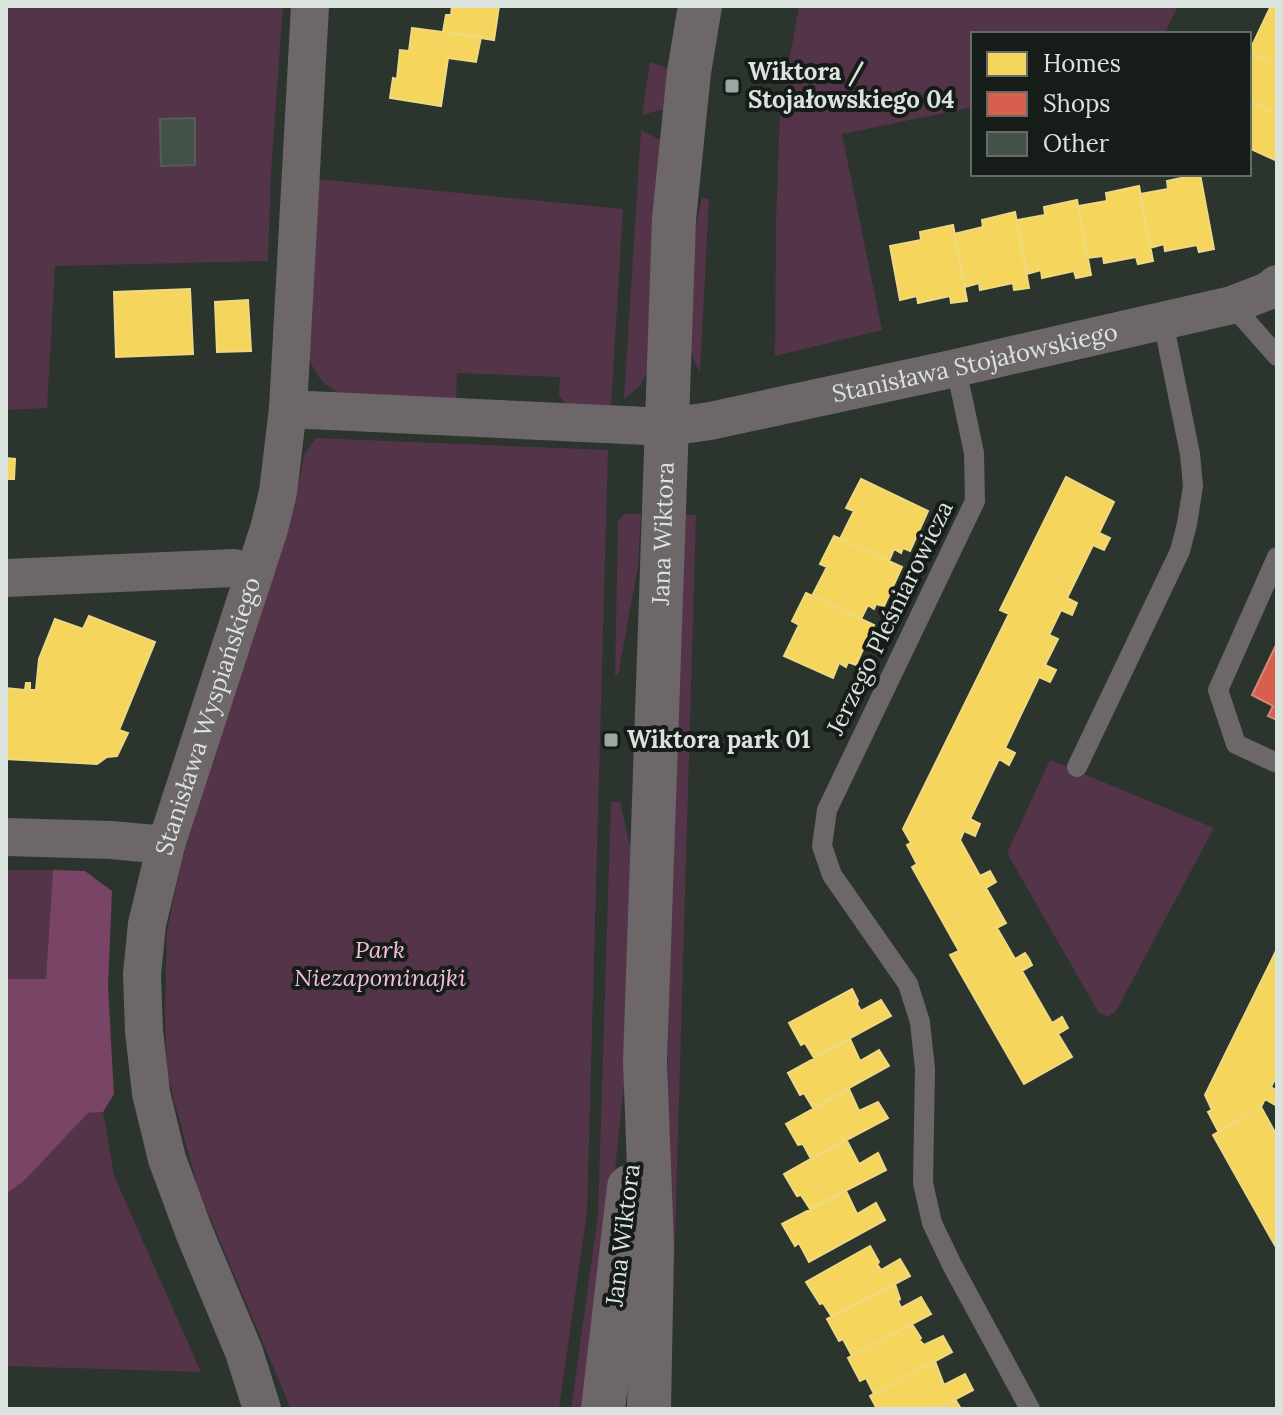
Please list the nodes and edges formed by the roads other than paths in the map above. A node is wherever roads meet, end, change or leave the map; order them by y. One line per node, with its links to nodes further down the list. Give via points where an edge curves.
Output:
1 (310, 6): 8 (street, Stanisława Wyspiańskiego)
2 (700, 6): 9 (street, Jana Wiktora, via 674,219)
3 (1277, 284): 4 (street, Stanisława Stojałowskiego)
4 (1232, 305): 5 (street, Stanisława Stojałowskiego); 6 (lane)
5 (1163, 321): 7 (street, Stanisława Stojałowskiego); 14 (lane, via 1190,454 1193,486 1187,524 1180,551)
6 (1277, 356)
7 (956, 368): 9 (street, Stanisława Stojałowskiego); 21 (lane, Jerzego Pleśniarowicza, via 974,453 975,501 827,810 822,846 832,875 908,984 920,1022 925,1069 926,1204 952,1265)
8 (288, 409): 9 (street, Stanisława Stojałowskiego); 11 (street, Stanisława Wyspiańskiego, via 278,492)
9 (668, 427): 17 (street, Jana Wiktora)
10 (1277, 557): 13 (lane, via 1218,690 1236,744)
11 (254, 575): 12 (street, via 234,568); 16 (street, Stanisława Wyspiańskiego)
12 (6, 578)
13 (1277, 763)
14 (1077, 767)
15 (6, 837): 16 (street)
16 (166, 845): 18 (street, Stanisława Wyspiańskiego, via 147,924 142,974 151,1093 167,1159)
17 (645, 1062): 19 (street, Jana Wiktora); 20 (street, Jana Wiktora, via 652,1245)
18 (262, 1409)
19 (603, 1409)
20 (649, 1409)
21 (1030, 1409)

